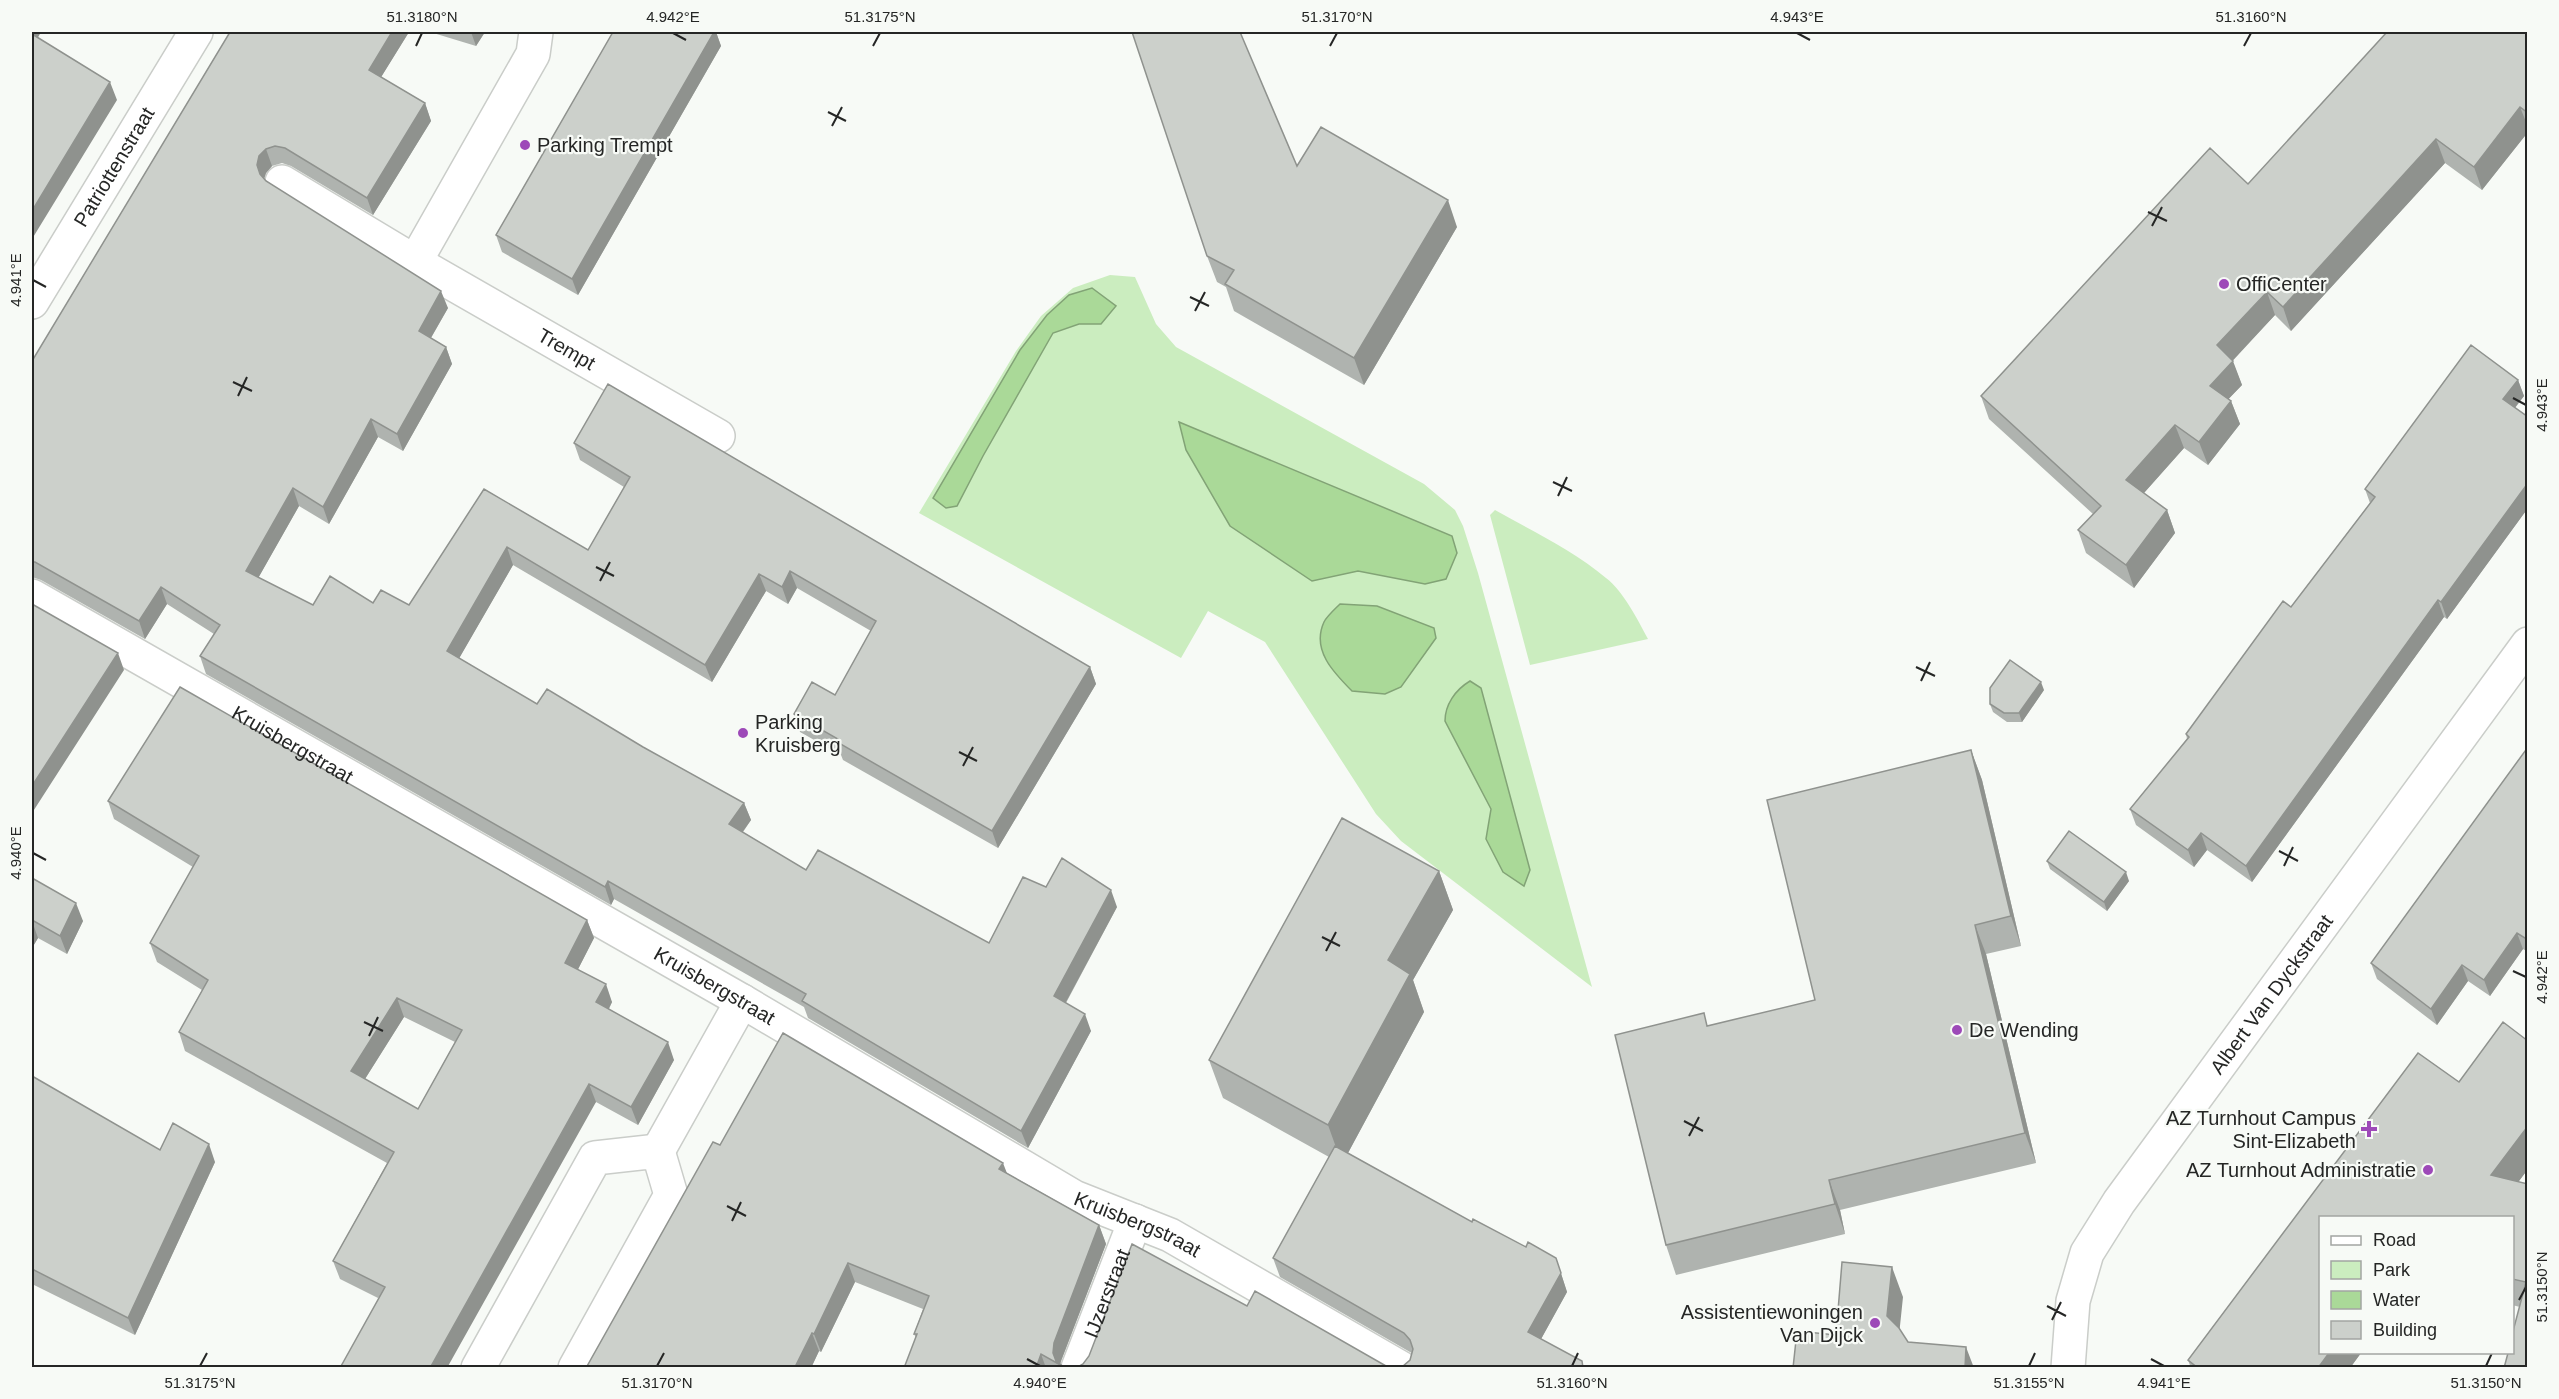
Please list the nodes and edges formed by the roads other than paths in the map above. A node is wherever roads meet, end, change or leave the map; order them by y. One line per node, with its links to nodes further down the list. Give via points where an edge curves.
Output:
1 (196, 32): 5 (street, Patriottenstraat)
2 (536, 32): 4 (street, via 533,54)
3 (282, 182): 4 (street, Trempt)
4 (415, 262): 6 (street, Trempt)
5 (32, 302)
6 (718, 435)
7 (32, 596): 9 (street, Kruisbergstraat)
8 (2528, 644): 16 (street, Albert Van Dyckstraat, via 2119,1202 2087,1253 2073,1301)
9 (742, 1001): 10 (street); 11 (street, Kruisbergstraat, via 1074,1197)
10 (658, 1151): 12 (street, via 595,1158); 13 (street, via 670,1195)
11 (1135, 1221): 14 (street, IJzerstraat); 15 (street, Kruisbergstraat, via 1170,1235)
12 (478, 1368)
13 (575, 1368)
14 (1078, 1368)
15 (1401, 1368)
16 (2068, 1368)

